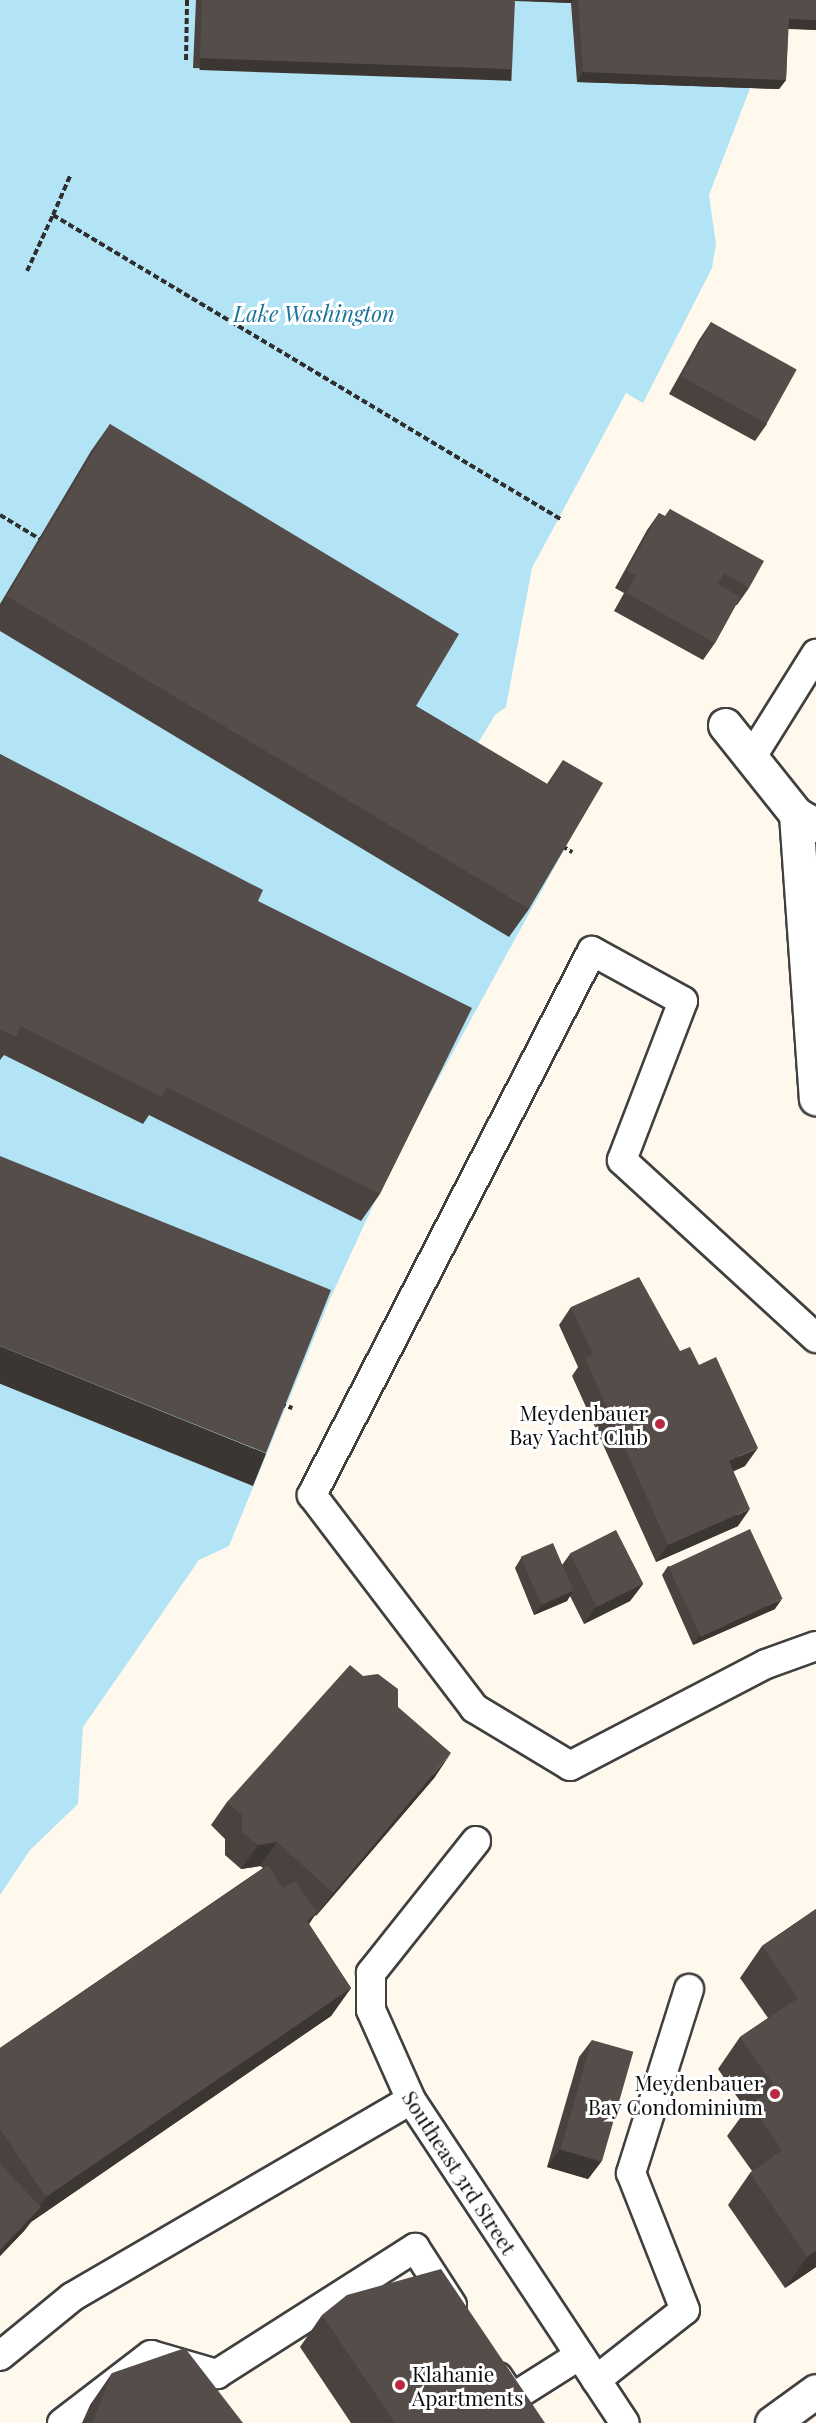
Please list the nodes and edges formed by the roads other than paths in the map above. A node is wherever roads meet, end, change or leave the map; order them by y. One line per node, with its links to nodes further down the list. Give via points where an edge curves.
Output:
1 (816, 654): 3 (lane)
2 (725, 725): 3 (street)
3 (752, 758): 4 (street)
4 (806, 820): 5 (street)
5 (816, 1098)
6 (816, 1338): 7 (lane, via 622,1161 683,1002 592,951 312,1495 474,1707 570,1766 766,1664)
7 (816, 1646)
8 (476, 1841): 10 (lane, Southeast 3rd Street, via 371,1973 371,2010)
9 (689, 1989): 13 (lane, via 631,2173 685,2310)
10 (411, 2100): 11 (lane, Southeast 3rd Street); 12 (lane, via 72,2297)
11 (580, 2355): 13 (lane, Southeast 3rd Street); 15 (lane, via 512,2398 415,2247 217,2374 151,2355)
12 (0, 2356)
13 (596, 2380): 16 (lane, Southeast 3rd Street)
14 (816, 2391): 17 (street)
15 (62, 2423)
16 (625, 2423)
17 (772, 2423)

